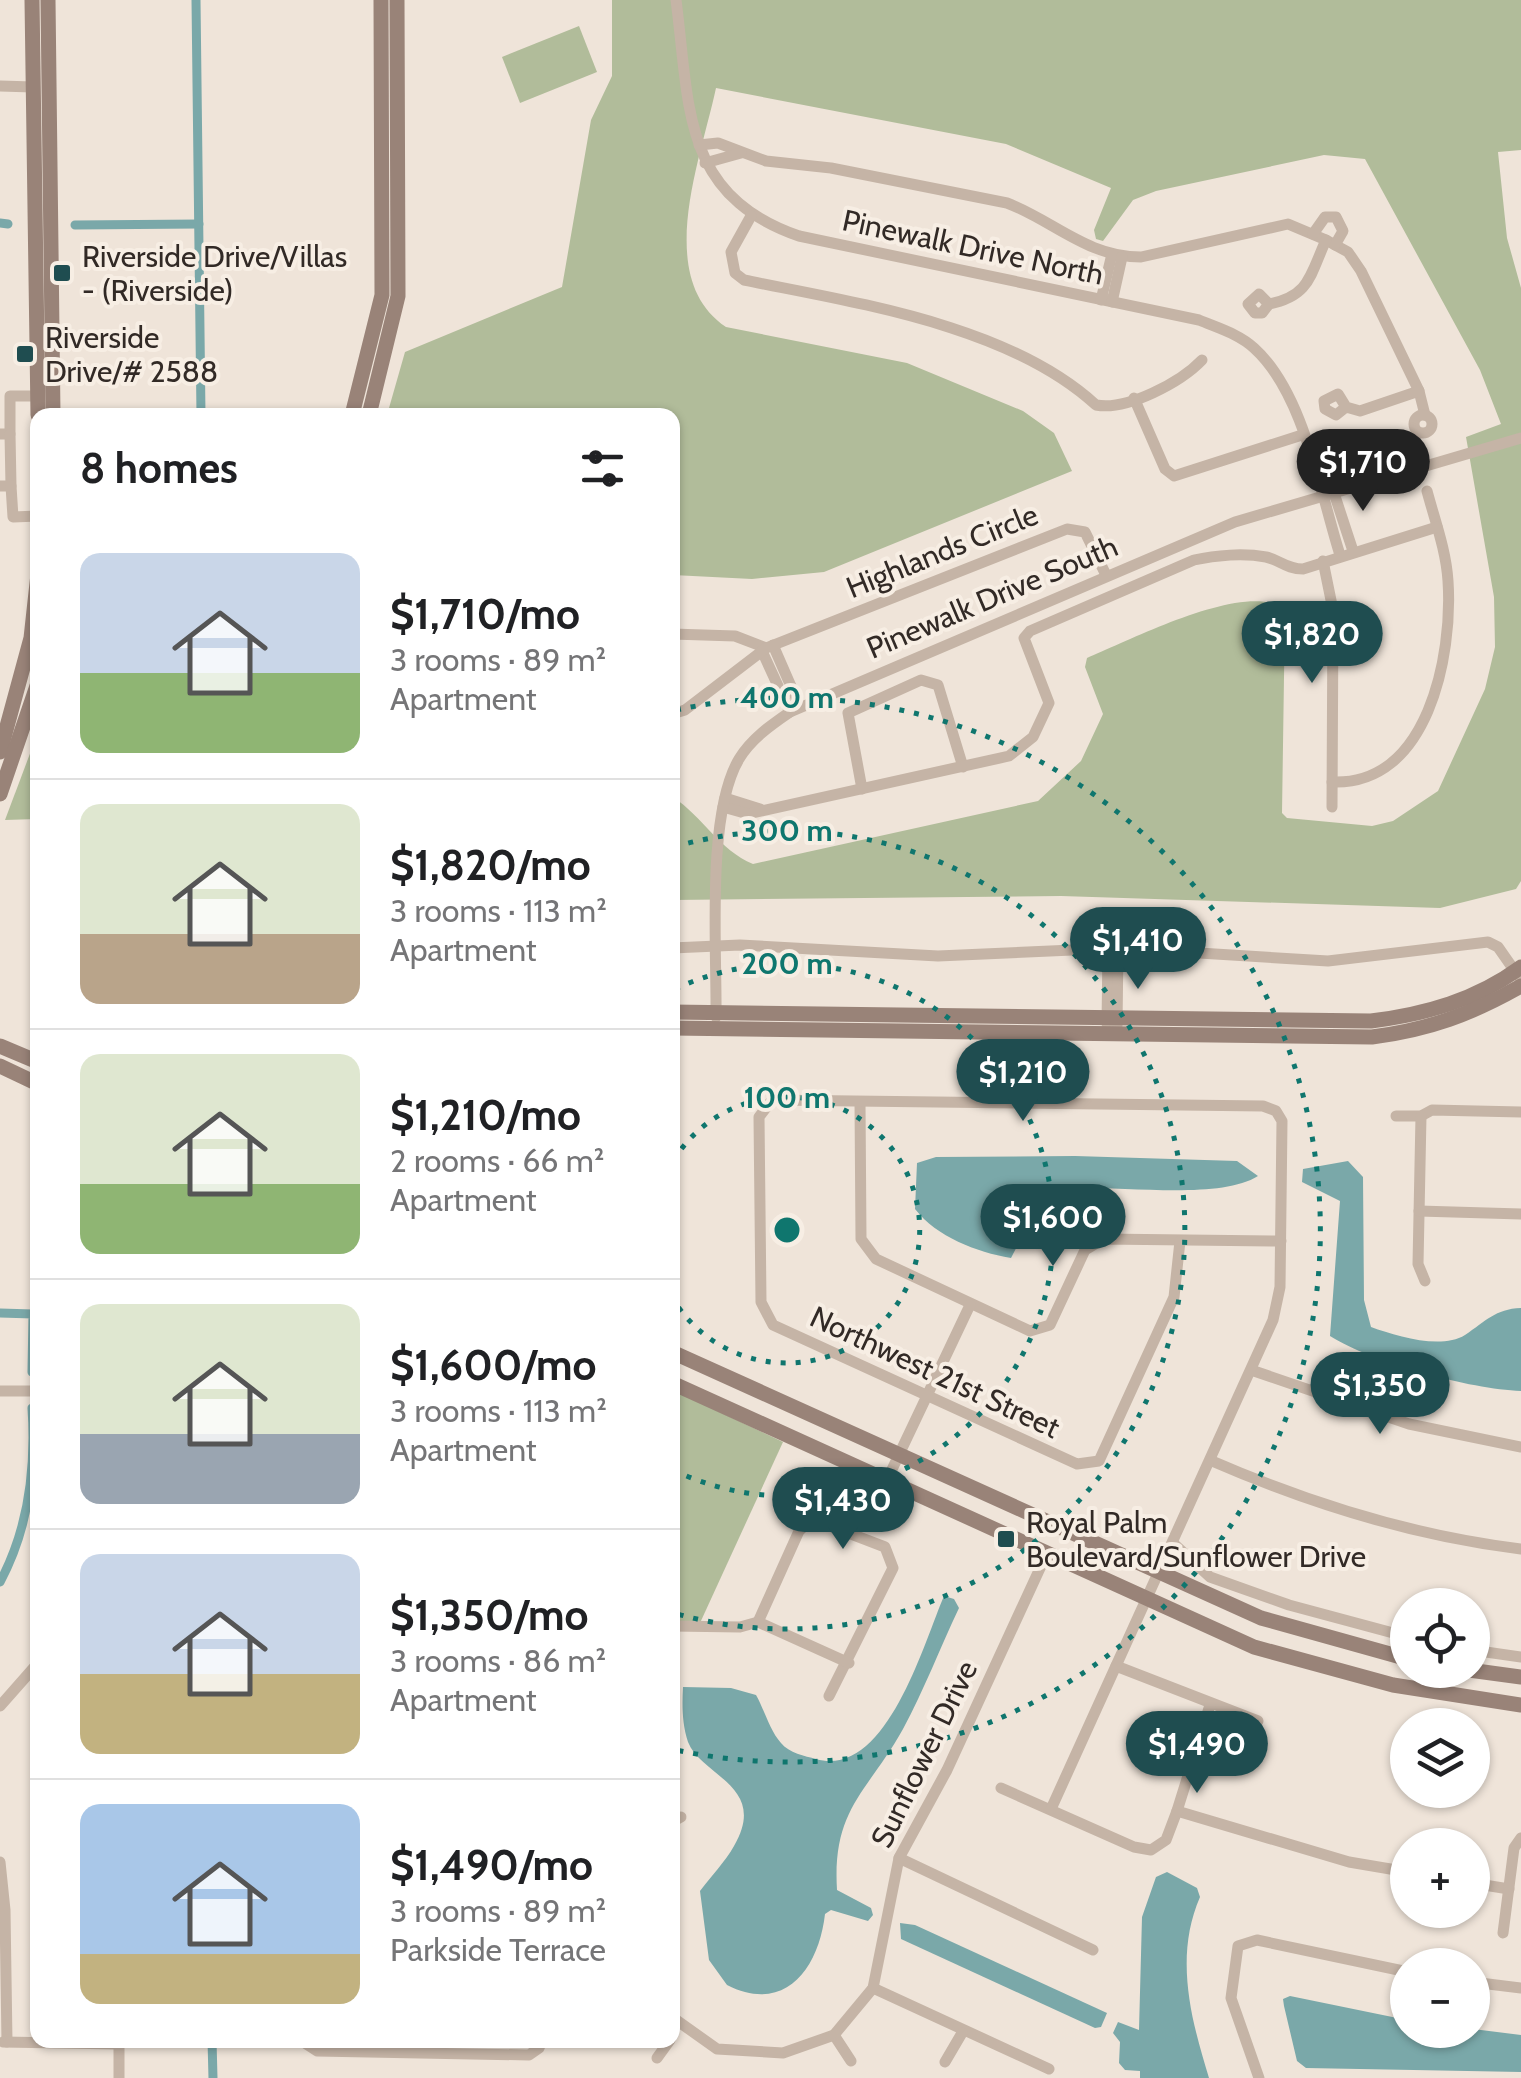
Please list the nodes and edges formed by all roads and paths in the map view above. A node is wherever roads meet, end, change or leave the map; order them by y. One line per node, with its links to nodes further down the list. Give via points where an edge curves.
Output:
1 (32, 0): 8 (street)
2 (48, 0): 6 (street)
3 (381, 0): 14 (street)
4 (396, 0): 14 (street)
5 (676, 0): 10 (street, Pinewalk Drive North)
6 (50, 66): 8 (street); 9 (street)
7 (0, 86): 8 (street)
8 (33, 87): 9 (street); 22 (street)
9 (50, 108): 25 (street)
10 (699, 145): 11 (street, via 718,143); 12 (street, Pinewalk Drive North)
11 (741, 153): 12 (street); 17 (street, via 1007,202 1082,246)
12 (705, 163): 13 (street, Pinewalk Drive North)
13 (751, 216): 18 (street, Pinewalk Drive North, via 799,236); 23 (street, via 731,252 735,274 744,280 923,318 1058,374 1096,405)
14 (392, 218): 26 (street, via 374,340); 27 (street, via 398,296)
15 (1313, 234): 16 (street); 16 (street, via 1324,217 1336,217 1342,230); 17 (street, via 1275,225 1141,256)
16 (1331, 242): 19 (street, via 1303,290 1292,300); 21 (street, via 1361,272)
17 (1116, 255): 18 (street)
18 (1106, 301): 31 (street, Pinewalk Drive North, via 1198,320 1253,347 1290,397)
19 (1269, 304)
20 (1202, 360): 23 (street, via 1186,376)
21 (1420, 391): 28 (street, via 1360,411); 29 (street)
22 (37, 396): 24 (street); 30 (street, via 10,396)
23 (1134, 398): 31 (street, via 1174,476)
24 (38, 408)
25 (53, 408)
26 (354, 408)
27 (372, 408)
28 (1346, 408)
29 (1425, 415)
30 (5, 434): 33 (street)
31 (1302, 435): 35 (street, Pinewalk Drive North)
32 (1521, 438): 35 (street, Pinewalk Drive South)
33 (5, 486): 36 (street, via 13,517)
34 (1427, 491): 37 (street)
35 (1327, 492): 38 (street); 39 (street); 41 (street, Pinewalk Drive South)
36 (30, 516)
37 (1437, 527): 38 (street, Pinewalk Drive South); 50 (street, via 1449,608 1433,697 1390,766 1364,781)
38 (1353, 551): 39 (street, Pinewalk Drive South)
39 (1340, 555): 40 (street, Pinewalk Drive South)
40 (1323, 561): 49 (street, Pinewalk Drive South, via 1286,568 1269,557 1214,555 1030,631 1024,638 1049,703 1042,725 1009,756); 50 (street, via 1333,610)
41 (1106, 575): 44 (street, Highlands Circle, via 1085,532 1067,529); 46 (street, Pinewalk Drive South)
42 (680, 634): 44 (street, via 735,636)
43 (30, 642): 48 (street)
44 (767, 648): 46 (street); 47 (street, Highlands Circle)
45 (30, 706): 52 (street)
46 (795, 709): 53 (street, Pinewalk Drive South, via 742,754)
47 (680, 712)
48 (0, 752)
49 (962, 767): 51 (street, Pinewalk Drive South); 51 (street, Pinewalk Drive South, via 938,685 921,680 848,712)
50 (1332, 782): 54 (street)
51 (862, 789): 53 (street, Pinewalk Drive South, via 748,814)
52 (0, 794)
53 (724, 803): 55 (street, Pinewalk Drive South)
54 (1332, 807)
55 (717, 946): 56 (street); 57 (street, via 938,956); 60 (street, Pinewalk Drive South)
56 (680, 948)
57 (1113, 948): 58 (street, via 1344,961 1488,942); 62 (street)
58 (1519, 976): 62 (street, via 1418,1015 1371,1021)
59 (680, 1014): 60 (street)
60 (716, 1024): 61 (street); 62 (street)
61 (680, 1027)
62 (1112, 1027)
63 (0, 1046): 64 (street)
64 (30, 1059)
65 (0, 1066): 66 (street)
66 (30, 1080)
67 (860, 1102): 74 (street, via 1263,1106 1282,1122); 76 (street, via 861,1239 867,1251); 82 (street, Northwest 21st Street, via 772,1100 764,1106 761,1302 773,1325)
68 (1521, 1112): 70 (street, via 1432,1110)
69 (1396, 1116): 70 (street)
70 (1421, 1116): 71 (street)
71 (1419, 1211): 72 (street); 75 (street, via 1418,1264)
72 (1521, 1214)
73 (1180, 1240): 74 (street); 76 (street, via 1093,1243 1041,1331); 82 (street, Northwest 21st Street, via 1174,1298 1099,1461 1088,1466)
74 (1281, 1241): 78 (street, via 1276,1304)
75 (1426, 1281)
76 (970, 1305): 82 (street)
77 (680, 1356): 84 (street)
78 (1254, 1370): 83 (street, via 1409,1424); 85 (street)
79 (680, 1387): 86 (street)
80 (0, 1391): 81 (street)
81 (30, 1391)
82 (926, 1397): 84 (street)
83 (1521, 1447)
84 (899, 1455): 86 (street); 90 (street)
85 (1212, 1460): 87 (street); 88 (street, via 1370,1519)
86 (887, 1480): 89 (street)
87 (1172, 1542): 90 (street); 94 (street, via 1210,1577)
88 (1521, 1550)
89 (1047, 1553): 91 (street); 112 (street, Sunflower Drive, via 948,1770)
90 (1158, 1575): 91 (street); 96 (street, via 1261,1618)
91 (1146, 1600): 99 (street); 104 (street, via 1322,1668)
92 (758, 1622): 93 (street, via 740,1628); 98 (street); 98 (street, via 799,1530 812,1518 885,1547 893,1568)
93 (680, 1626)
94 (1390, 1632)
95 (1490, 1653): 97 (street)
96 (1390, 1654)
97 (1521, 1657)
98 (849, 1662): 103 (street)
99 (1116, 1666): 105 (street); 109 (street)
100 (30, 1672): 106 (street)
101 (1490, 1673): 102 (street)
102 (1521, 1677)
103 (829, 1696)
104 (1521, 1704)
105 (1210, 1705): 107 (street); 110 (street)
106 (0, 1706)
107 (1258, 1721)
108 (1002, 1788): 109 (street)
109 (1052, 1808): 110 (street, via 1151,1850 1166,1840)
110 (1177, 1812): 114 (street)
111 (1521, 1838): 116 (street)
112 (899, 1858): 118 (street); 121 (street, Sunflower Drive)
113 (0, 1862): 126 (street)
114 (1390, 1869)
115 (1490, 1886): 116 (street)
116 (1508, 1889): 117 (street)
117 (1503, 1933)
118 (1094, 1950)
119 (1390, 1969): 137 (street, via 1246,1941 1233,1956 1231,1998)
120 (1490, 1984): 122 (street)
121 (873, 1988): 124 (street); 125 (street, Sunflower Drive)
122 (1521, 1988)
123 (680, 2032): 125 (street, via 717,2049 751,2054 807,2048)
124 (962, 2033): 134 (street); 135 (street)
125 (834, 2035): 133 (street)
126 (4, 2042): 127 (street)
127 (30, 2042)
128 (119, 2048): 136 (street)
129 (311, 2048): 130 (street, via 528,2054)
130 (539, 2048)
131 (663, 2048): 132 (street)
132 (657, 2058)
133 (851, 2061)
134 (945, 2062)
135 (1049, 2069)
136 (120, 2078)
137 (1260, 2078)

